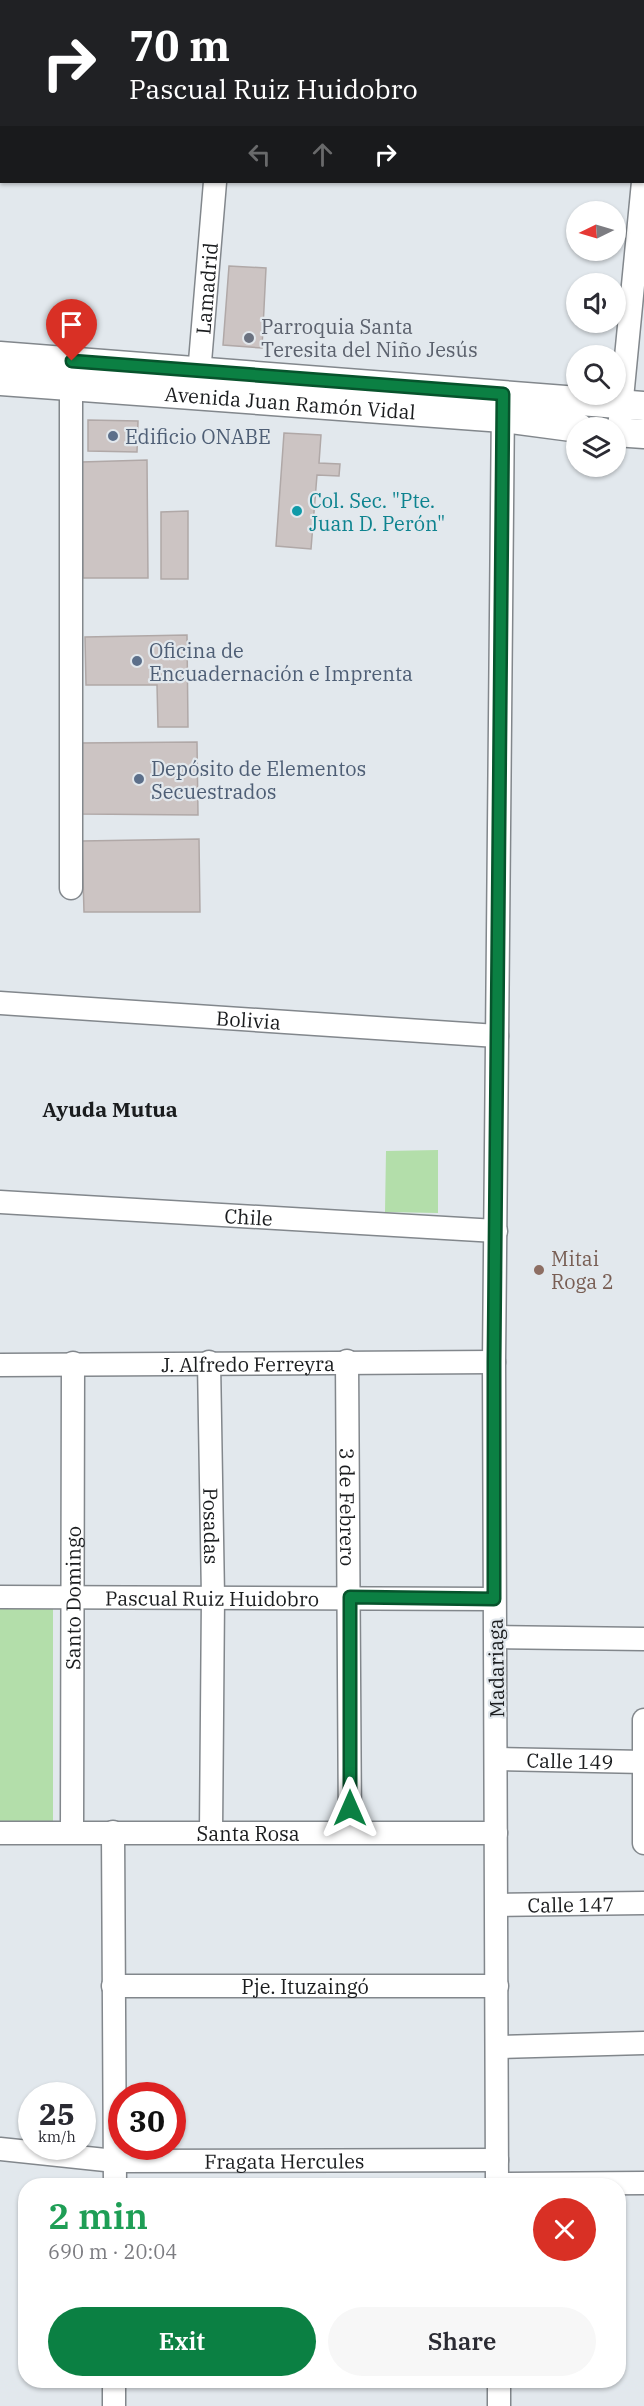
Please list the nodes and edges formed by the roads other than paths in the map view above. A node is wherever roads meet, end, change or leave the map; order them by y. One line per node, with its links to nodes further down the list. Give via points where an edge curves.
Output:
1 (215, 183): 5 (street, Lamadrid)
2 (643, 183): 7 (street)
3 (0, 356): 5 (main road, Avenida Juan Ramón Vidal)
4 (0, 381): 6 (main road, Avenida Juan Ramón Vidal)
5 (198, 383): 6 (main road, Avenida Juan Ramón Vidal); 8 (main road, Avenida Juan Ramón Vidal)
6 (71, 387): 11 (street)
7 (633, 405): 8 (main road, Avenida Juan Ramón Vidal); 10 (street)
8 (503, 406): 9 (main road, Avenida Juan Ramón Vidal); 13 (street, Madariaga)
9 (566, 424)
10 (626, 433)
11 (71, 888)
12 (0, 1004): 13 (street, Bolivia)
13 (497, 1036): 15 (street, Madariaga)
14 (0, 1202): 15 (street, Chile)
15 (496, 1231): 18 (street, Madariaga)
16 (347, 1361): 17 (street, J. Alfredo Ferreyra); 18 (street, J. Alfredo Ferreyra); 24 (street, 3 de Febrero)
17 (209, 1362): 19 (street, J. Alfredo Ferreyra); 23 (street, Posadas)
18 (494, 1362): 25 (street, Madariaga)
19 (73, 1364): 20 (street, J. Alfredo Ferreyra); 22 (street, Santo Domingo)
20 (0, 1365)
21 (0, 1597): 22 (street, Pascual Ruiz Huidobro)
22 (73, 1597): 23 (street, Pascual Ruiz Huidobro); 32 (street, Santo Domingo)
23 (213, 1597): 24 (street, Pascual Ruiz Huidobro); 34 (street, Posadas)
24 (350, 1597): 25 (street, Pascual Ruiz Huidobro); 31 (street, 3 de Febrero)
25 (494, 1599): 26 (street, Madariaga)
26 (496, 1637): 27 (street); 29 (street, Madariaga)
27 (644, 1639)
28 (644, 1720): 30 (street)
29 (496, 1759): 30 (street, Calle 149); 36 (street, Madariaga)
30 (643, 1762): 37 (street)
31 (350, 1831): 34 (street, Santa Rosa); 36 (street, Santa Rosa)
32 (72, 1832): 33 (street, Santa Rosa); 35 (street, Santa Rosa)
33 (113, 1832): 34 (street, Santa Rosa); 40 (street)
34 (211, 1832)
35 (0, 1833)
36 (496, 1833): 39 (street, Madariaga)
37 (644, 1843)
38 (644, 1903): 39 (street, Calle 147)
39 (497, 1905): 41 (street, Madariaga)
40 (113, 1986): 41 (street, Pje. Ituzaingó); 46 (street)
41 (497, 1986): 43 (street, Madariaga)
42 (644, 2043): 43 (street)
43 (497, 2047): 45 (street, Madariaga)
44 (0, 2150): 46 (street, Fragata Hercules)
45 (497, 2160): 46 (street, Fragata Hercules); 48 (street, Madariaga)
46 (115, 2161): 47 (street)
47 (115, 2178)
48 (497, 2178)
49 (626, 2183): 50 (street)
50 (644, 2183)
51 (114, 2388): 53 (street)
52 (499, 2388): 54 (street)
53 (114, 2406)
54 (499, 2406)

